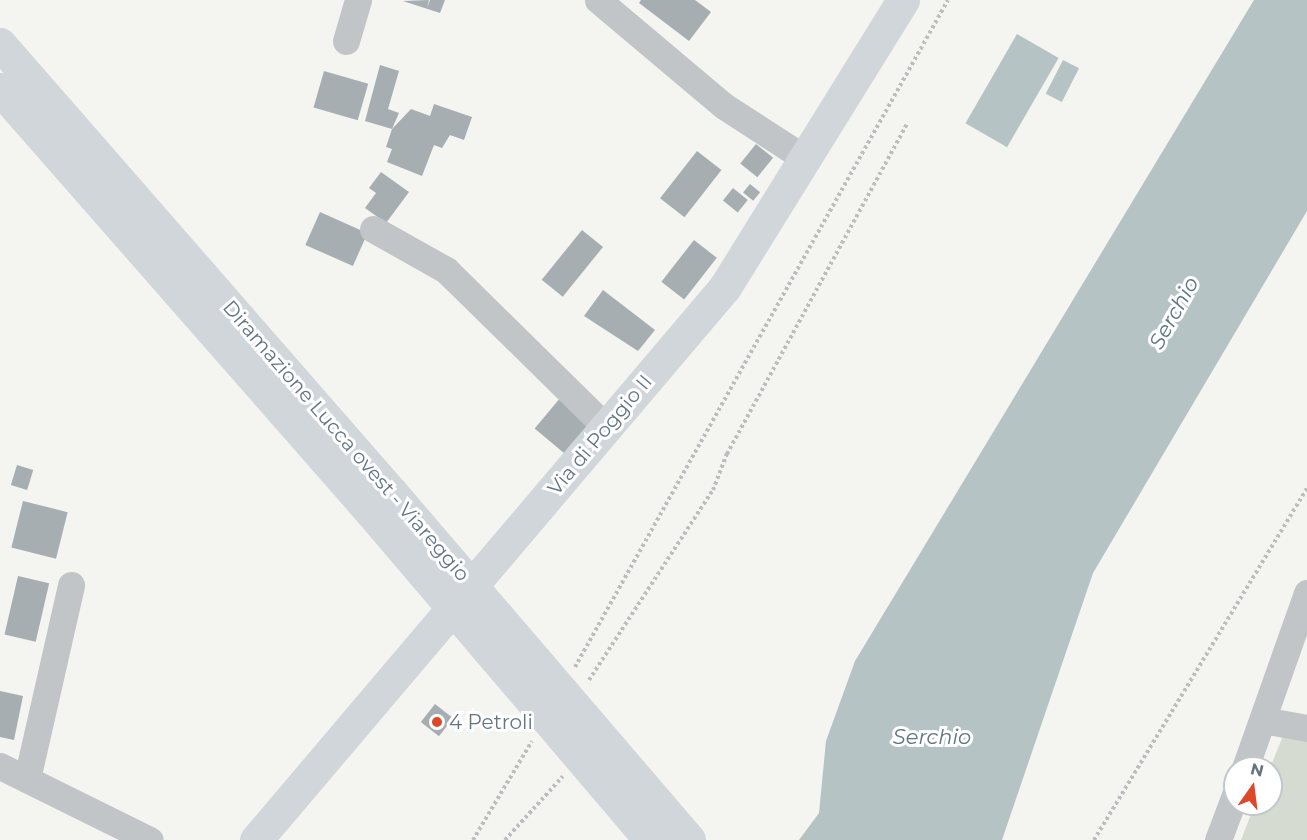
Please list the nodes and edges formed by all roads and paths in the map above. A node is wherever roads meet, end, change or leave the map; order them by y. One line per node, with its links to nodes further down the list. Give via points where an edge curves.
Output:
1 (358, 0): 5 (street)
2 (598, 0): 9 (street, via 724,106)
3 (903, 0): 9 (main road, Via di Poggio II)
4 (948, 0): 16 (path)
5 (346, 41)
6 (0, 44): 13 (main road, Diramazione Lucca ovest - Viareggio)
7 (0, 89): 13 (main road, Diramazione Lucca ovest - Viareggio)
8 (908, 122): 17 (path, via 727,454 713,490 588,679)
9 (807, 160): 11 (main road, Via di Poggio II, via 725,287)
10 (373, 229): 11 (street, via 446,270)
11 (606, 428): 27 (main road, Via di Poggio II)
12 (1307, 488): 32 (path)
13 (381, 502): 30 (main road, Diramazione Lucca ovest - Viareggio); 31 (main road, Diramazione Lucca ovest - Viareggio)
14 (71, 585): 24 (street)
15 (1307, 593): 18 (street)
16 (574, 670)
17 (595, 688)
18 (1263, 720): 19 (street); 21 (street)
19 (1307, 728)
20 (533, 739): 28 (path)
21 (1250, 756)
22 (0, 766): 24 (street)
23 (570, 768): 29 (path)
24 (27, 779): 26 (street)
25 (1227, 816): 33 (street)
26 (150, 840)
27 (256, 840)
28 (473, 840)
29 (505, 840)
30 (650, 840)
31 (689, 840)
32 (1094, 840)
33 (1218, 840)

